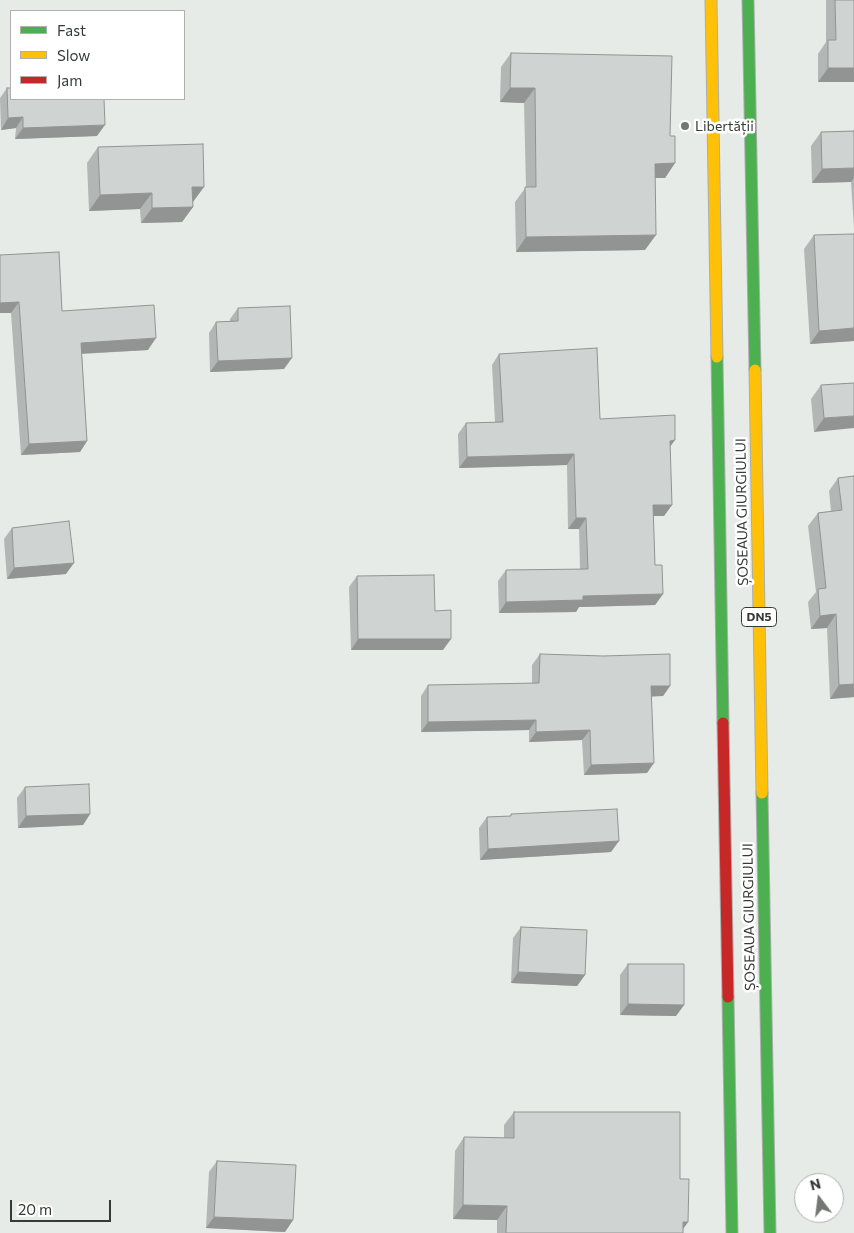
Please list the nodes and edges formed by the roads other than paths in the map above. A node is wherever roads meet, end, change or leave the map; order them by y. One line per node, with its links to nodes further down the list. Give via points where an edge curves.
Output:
1 (711, 0): 3 (highway, ȘOSEAUA GIURGIULUI / DN5)
2 (748, 0): 4 (highway, ȘOSEAUA GIURGIULUI / DN5)
3 (732, 1233)
4 (770, 1233)

